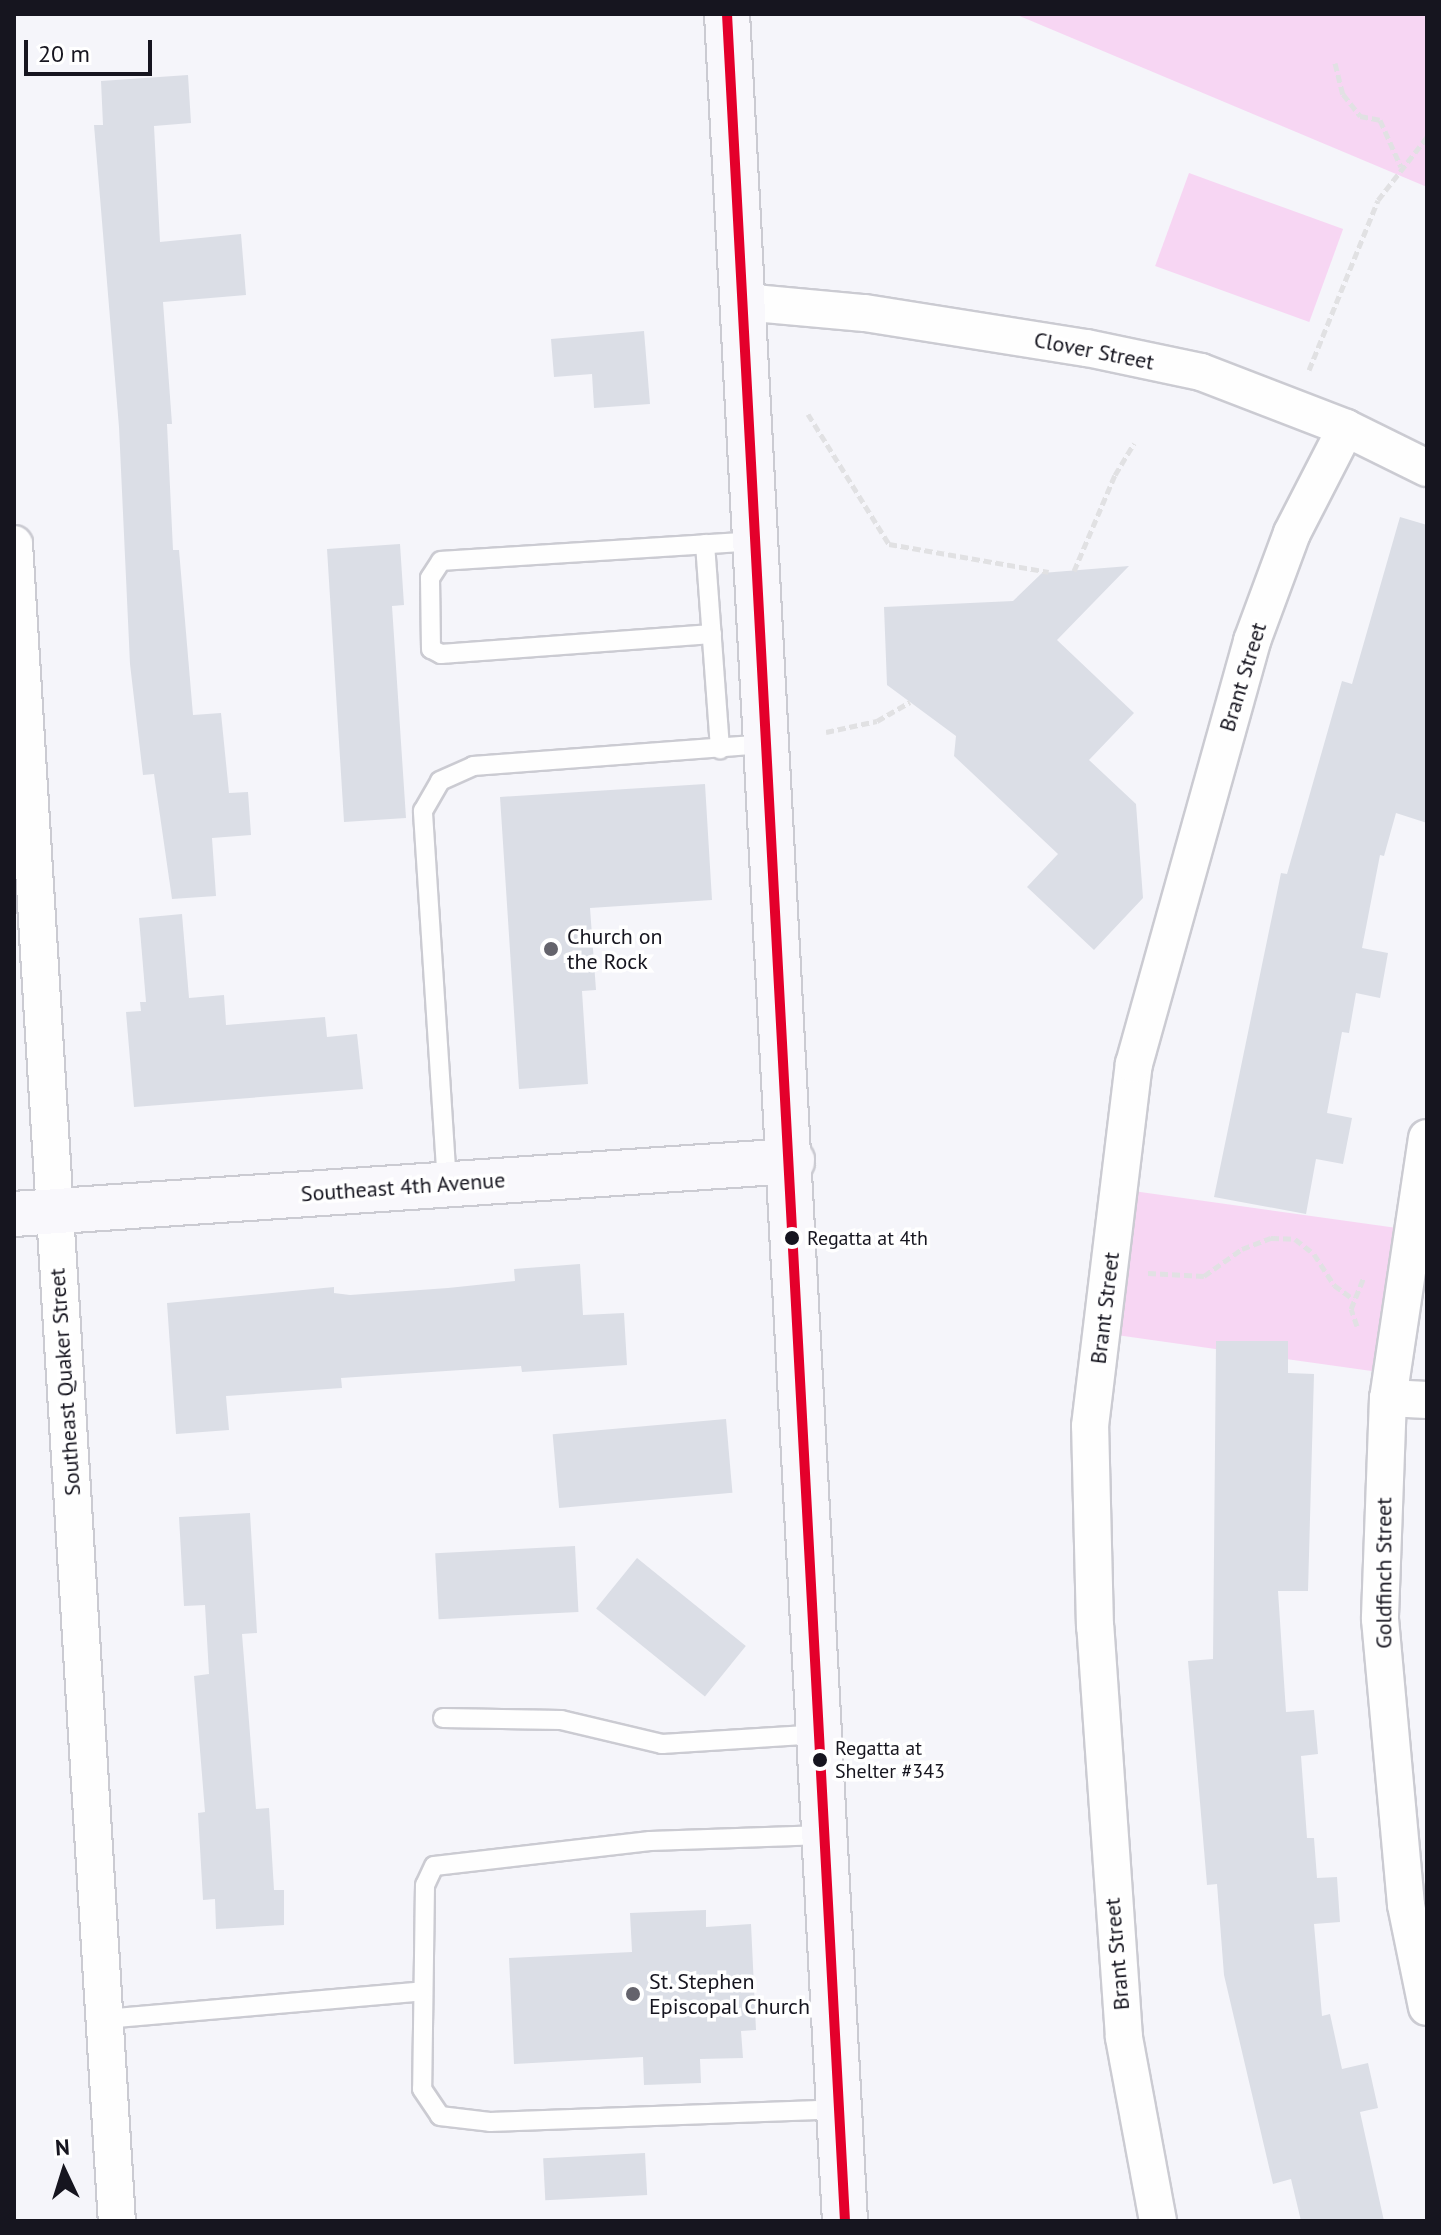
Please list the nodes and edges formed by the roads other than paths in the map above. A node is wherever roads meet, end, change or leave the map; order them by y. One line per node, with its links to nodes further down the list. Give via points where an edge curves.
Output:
1 (727, 14): 2 (main road)
2 (743, 302): 3 (street, Clover Street, via 865,313 1115,354 1201,372); 5 (main road)
3 (1346, 428): 4 (street, Clover Street); 26 (street, Brant Street, via 1292,533 1252,641 1134,1064 1090,1426 1095,1627 1124,2037)
4 (1427, 468)
5 (756, 541): 7 (lane); 9 (main road)
6 (14, 544): 14 (street, Southeast Quaker Street)
7 (705, 544): 8 (lane); 8 (lane, via 441,561 430,578 431,649 441,654)
8 (712, 634): 10 (lane)
9 (767, 744): 10 (lane); 12 (main road)
10 (720, 749): 13 (lane, via 473,766 440,781 423,811)
11 (1427, 1138): 15 (street, Goldfinch Street)
12 (792, 1161): 13 (main road, Southeast 4th Avenue); 18 (main road)
13 (447, 1184): 14 (main road, Southeast 4th Avenue)
14 (34, 1212): 22 (street, Southeast Quaker Street)
15 (1388, 1398): 16 (street); 21 (street, Goldfinch Street, via 1380,1619 1406,1905)
16 (1427, 1400)
17 (443, 1718): 18 (lane, via 561,1720 662,1744)
18 (819, 1734): 19 (main road)
19 (824, 1835): 20 (lane, via 650,1841 434,1866 425,1885); 23 (main road)
20 (423, 1991): 22 (lane); 23 (lane, via 422,2089 440,2116 490,2122)
21 (1427, 2007)
22 (105, 2019): 24 (street, Southeast Quaker Street)
23 (839, 2109): 25 (main road)
24 (117, 2221)
25 (845, 2221)
26 (1158, 2221)

